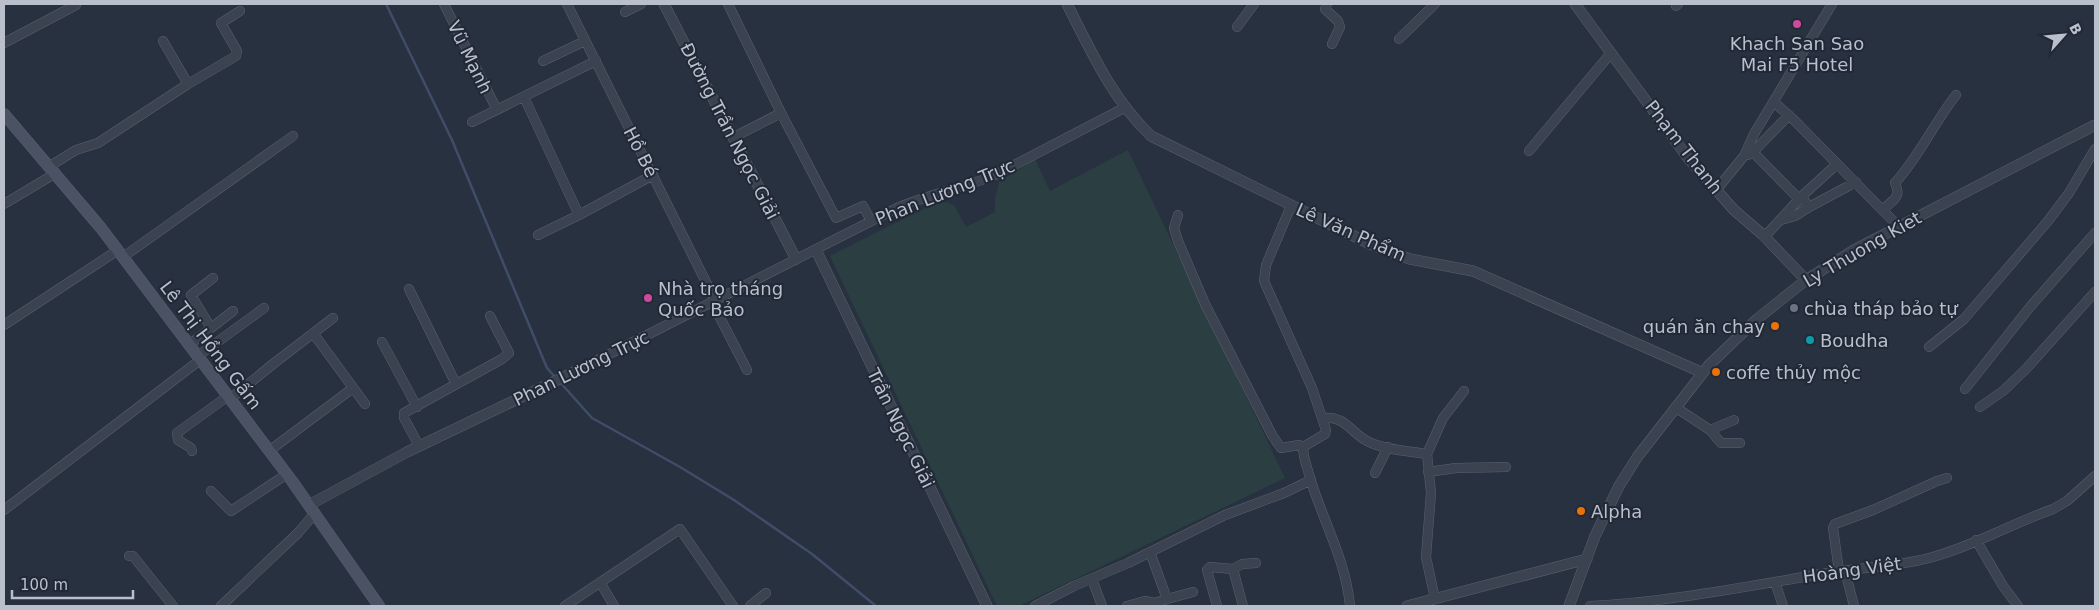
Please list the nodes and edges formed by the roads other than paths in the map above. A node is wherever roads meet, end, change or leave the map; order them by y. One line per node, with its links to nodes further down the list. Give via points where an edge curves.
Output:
1 (444, 4): 29 (street, Vũ Mạnh)
2 (567, 4): 18 (street, Hồ Bé)
3 (641, 4): 14 (street)
4 (664, 4): 36 (street, Đường Trần Ngọc Giải)
5 (728, 4): 30 (street)
6 (1067, 4): 28 (street, Lê Văn Phẩm)
7 (1254, 4): 15 (street)
8 (1327, 4): 20 (street, via 1325,9 1340,26)
9 (1435, 4): 16 (street)
10 (1575, 4): 21 (street, Phạm Thanh)
11 (1832, 4): 27 (street)
12 (76, 5): 19 (street)
13 (240, 11): 24 (street, via 221,23 237,54)
14 (625, 12)
15 (1237, 27)
16 (1399, 39)
17 (163, 41): 24 (street)
18 (585, 41): 22 (street); 23 (street, Hồ Bé)
19 (4, 43)
20 (1332, 44)
21 (1611, 53): 39 (street); 44 (street, Phạm Thanh, via 1688,158)
22 (543, 60)
23 (596, 62): 26 (street); 42 (street, Hồ Bé)
24 (188, 84): 41 (street, via 98,143 80,148)
25 (1956, 95): 49 (street, via 1895,183 1898,195)
26 (524, 97): 29 (street); 50 (street)
27 (1774, 102): 31 (street); 38 (street, via 1754,134)
28 (1124, 108): 47 (street, Lê Văn Phẩm, via 1151,136); 53 (street, Phan Lương Trực, via 995,175 920,198)
29 (497, 110): 33 (street)
30 (781, 113): 36 (street); 53 (street, via 836,218 862,206)
31 (1789, 115): 38 (street); 40 (street)
32 (5, 118): 41 (main road, Lê Thị Hồng Gấm)
33 (472, 122)
34 (2095, 125): 54 (street, Ly Thuong Kiet)
35 (293, 136): 59 (street)
36 (734, 137): 60 (street, Đường Trần Ngọc Giải)
37 (2095, 149): 75 (street, via 2048,221 1964,319)
38 (1750, 150): 44 (street); 45 (street)
39 (1529, 151)
40 (1837, 164): 43 (street); 45 (street)
41 (53, 170): 46 (street); 59 (main road, Lê Thị Hồng Gấm)
42 (653, 175): 50 (street); 65 (street, Hồ Bé)
43 (1856, 182): 48 (street); 49 (street)
44 (1717, 189): 57 (street, Phạm Thanh, via 1734,210)
45 (1801, 198): 48 (street); 52 (street)
46 (4, 204)
47 (1291, 206): 79 (street, Lê Văn Phẩm, via 1379,248 1410,259 1473,270); 89 (street, via 1266,265 1264,281)
48 (1810, 206): 52 (street)
49 (1883, 210): 54 (street)
50 (579, 215): 56 (street)
51 (1178, 215): 94 (street, via 1174,228 1178,241 1272,435 1281,448)
52 (1781, 220): 57 (street)
53 (871, 222): 58 (street, Phan Lương Trực)
54 (1899, 227): 62 (street, Ly Thuong Kiet)
55 (2095, 232): 82 (street)
56 (538, 235)
57 (1763, 235): 62 (street, Phạm Thanh)
58 (816, 250): 60 (street, Phan Lương Trực); 132 (street, Trần Ngọc Giải)
59 (120, 253): 70 (street, via 40,299); 74 (main road, Lê Thị Hồng Gấm)
60 (796, 259): 65 (street, Phan Lương Trực)
61 (213, 278): 71 (street, via 190,296)
62 (1806, 280): 79 (street, Ly Thuong Kiet, via 1757,319)
63 (408, 289): 80 (street)
64 (2095, 292): 88 (street, via 2026,369)
65 (715, 300): 77 (street, Phan Lương Trực); 78 (street, Hồ Bé, via 717,312)
66 (264, 308): 76 (street)
67 (233, 311): 71 (street)
68 (490, 316): 80 (street, via 509,354)
69 (333, 318): 72 (street)
70 (4, 325)
71 (210, 328): 74 (street)
72 (313, 333): 81 (street); 84 (street)
73 (382, 342): 86 (street)
74 (189, 345): 76 (main road, Lê Thị Hồng Gấm)
75 (1929, 347)
76 (199, 358): 84 (main road, Lê Thị Hồng Gấm); 108 (street)
77 (578, 370): 93 (street, Phan Lương Trực)
78 (747, 370)
79 (1703, 373): 87 (street, Ly Thuong Kiet)
80 (456, 384): 86 (street)
81 (353, 388): 85 (street); 96 (street)
82 (1964, 389)
83 (1464, 391): 98 (street, via 1443,418)
84 (229, 397): 96 (main road, Lê Thị Hồng Gấm); 97 (street, via 177,433 178,440)
85 (365, 404)
86 (417, 407): 93 (street, via 403,416)
87 (1676, 407): 91 (street); 112 (street, Ly Thuong Kiet, via 1619,486)
88 (1980, 407)
89 (1322, 418): 94 (street, via 1326,432); 95 (street, via 1338,418 1368,442)
90 (1734, 420): 91 (street)
91 (1710, 430): 92 (street, via 1721,443)
92 (1740, 443)
93 (419, 446): 107 (street, Phan Lương Trực)
94 (1303, 447): 105 (street)
95 (1388, 447): 98 (street); 101 (street)
96 (269, 450): 102 (main road, Lê Thị Hồng Gấm)
97 (192, 451)
98 (1427, 454): 100 (street)
99 (1506, 467): 100 (street)
100 (1428, 472): 122 (street, via 1431,493 1426,557)
101 (1375, 473)
102 (287, 474): 106 (street, via 231,511); 107 (main road, Lê Thị Hồng Gấm)
103 (2095, 476): 109 (street, Hoàng Việt, via 2067,501)
104 (1947, 478): 115 (street, via 1835,524 1833,528)
105 (1311, 480): 110 (street, via 1225,515); 138 (street, via 1343,564)
106 (211, 491)
107 (312, 509): 126 (street, via 298,533); 127 (main road, Lê Thị Hồng Gấm)
108 (4, 510)
109 (1976, 540): 115 (street, Hoàng Việt, via 1929,558); 144 (street)
110 (1150, 552): 116 (street); 121 (street)
111 (129, 556): 125 (street, via 133,556)
112 (1587, 559): 122 (street); 140 (street, Ly Thuong Kiet)
113 (1256, 563): 114 (street, via 1242,564)
114 (1233, 569): 136 (street, via 1218,566 1207,570); 137 (street)
115 (1842, 571): 118 (street, Hoàng Việt); 143 (street)
116 (1092, 579): 133 (street); 134 (street)
117 (600, 582): 128 (street); 129 (street); 130 (street, via 680,529)
118 (1775, 582): 141 (street, Hoàng Việt); 142 (street)
119 (1193, 592): 121 (street)
120 (766, 593): 131 (street)
121 (1167, 598): 123 (street)
122 (1436, 599): 124 (street)
123 (1152, 604): 135 (street, via 1145,601)
124 (1419, 605): 139 (street)
125 (173, 606)
126 (221, 606)
127 (379, 606)
128 (565, 606)
129 (614, 606)
130 (733, 606)
131 (750, 606)
132 (987, 606)
133 (1035, 606)
134 (1102, 606)
135 (1126, 606)
136 (1217, 606)
137 (1243, 606)
138 (1350, 606)
139 (1407, 606)
140 (1569, 606)
141 (1590, 606)
142 (1783, 606)
143 (1854, 606)
144 (2018, 606)

